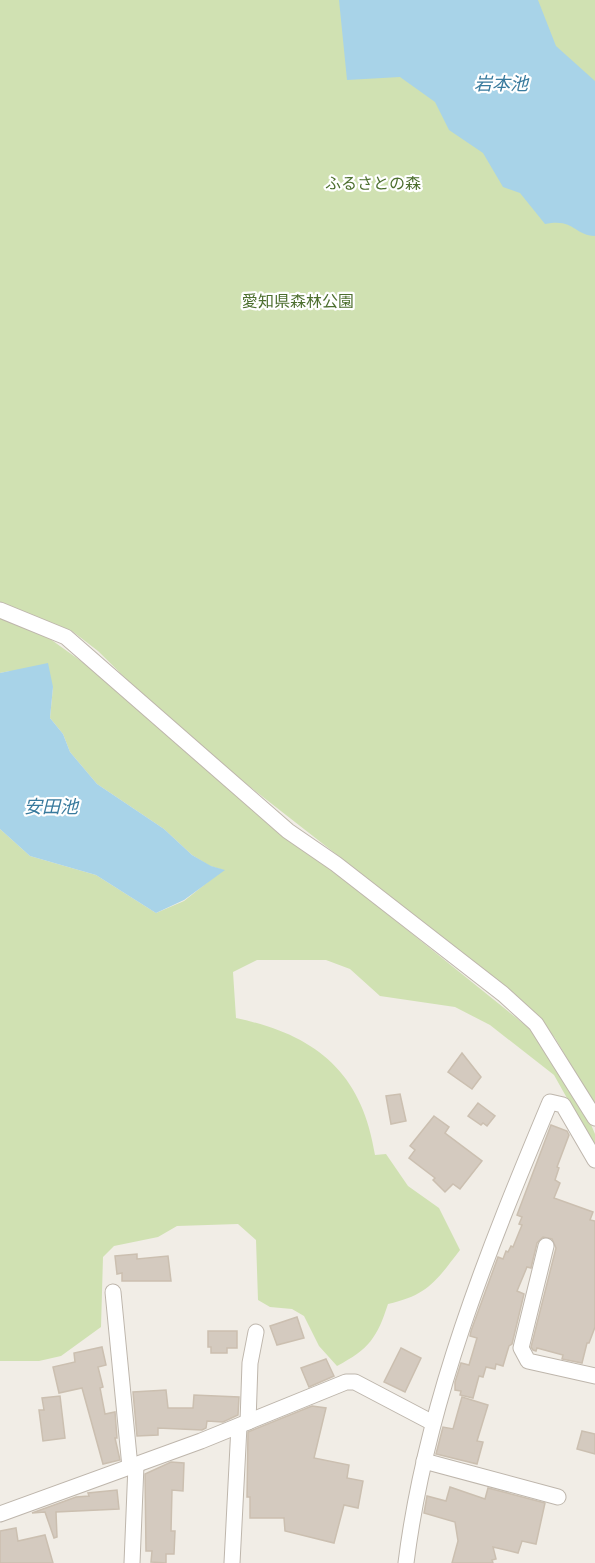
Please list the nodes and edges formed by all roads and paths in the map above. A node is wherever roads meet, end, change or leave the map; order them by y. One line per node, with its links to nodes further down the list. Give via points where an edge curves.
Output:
1 (0, 610): 2 (street, via 66,637 288,831 503,994 536,1024)
2 (595, 1118)
3 (595, 1160): 8 (street, via 563,1105 550,1102 465,1316)
4 (546, 1246): 7 (street, via 521,1348 528,1361)
5 (113, 1292): 11 (street)
6 (256, 1332): 9 (street)
7 (595, 1376)
8 (433, 1423): 9 (street, via 355,1382 346,1382); 10 (street)
9 (244, 1424): 11 (street); 15 (street)
10 (424, 1461): 12 (street); 16 (street)
11 (133, 1466): 13 (street); 14 (street)
12 (558, 1497)
13 (0, 1514)
14 (132, 1563)
15 (232, 1563)
16 (406, 1563)

